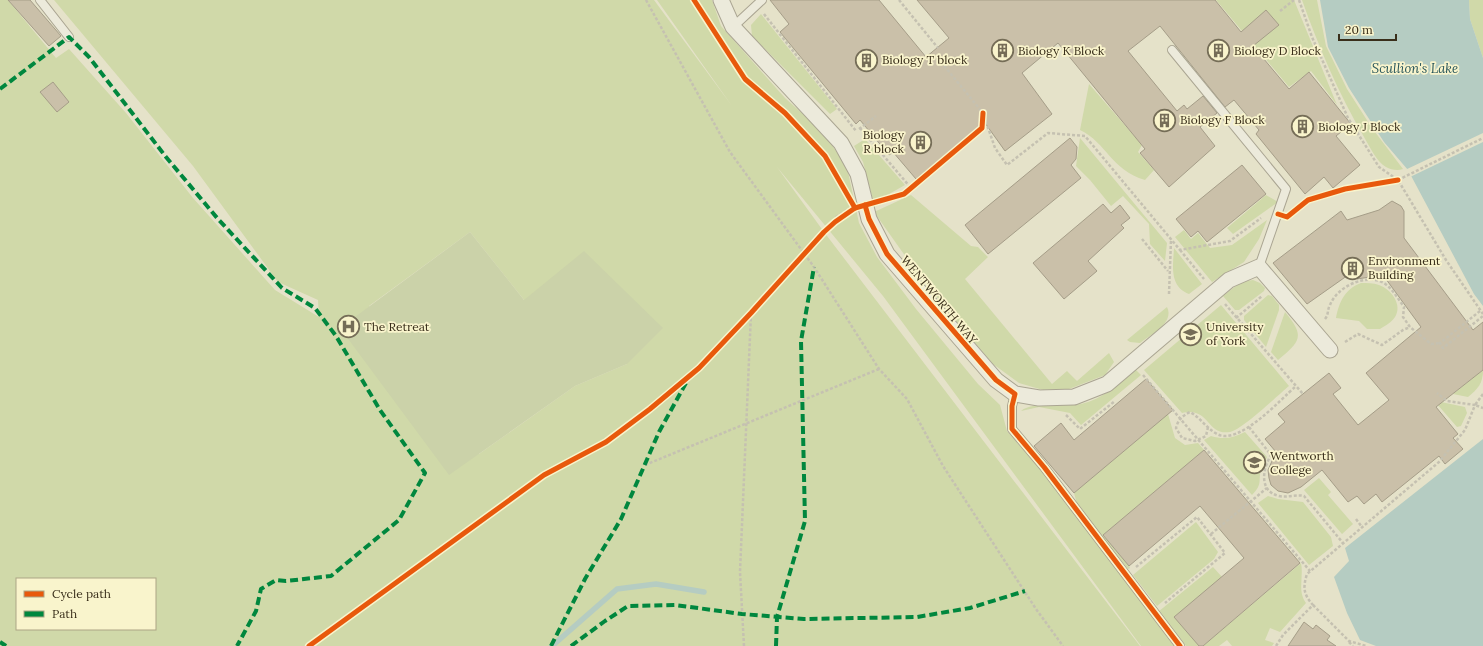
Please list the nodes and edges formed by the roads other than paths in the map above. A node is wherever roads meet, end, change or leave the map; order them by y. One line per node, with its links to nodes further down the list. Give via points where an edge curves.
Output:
1 (40, 0): 5 (lane)
2 (721, 0): 4 (street, WENTWORTH WAY)
3 (759, 2): 4 (lane)
4 (733, 26): 9 (street, WENTWORTH WAY, via 841,143 858,174 869,219 887,254 996,380)
5 (69, 37)
6 (1172, 50): 7 (lane, via 1286,189)
7 (1259, 267): 8 (street); 9 (street, WENTWORTH WAY, via 1229,280 1106,384 1074,397 1039,398)
8 (1330, 350)
9 (1015, 394): 10 (lane, via 1012,429)
10 (1180, 646)

